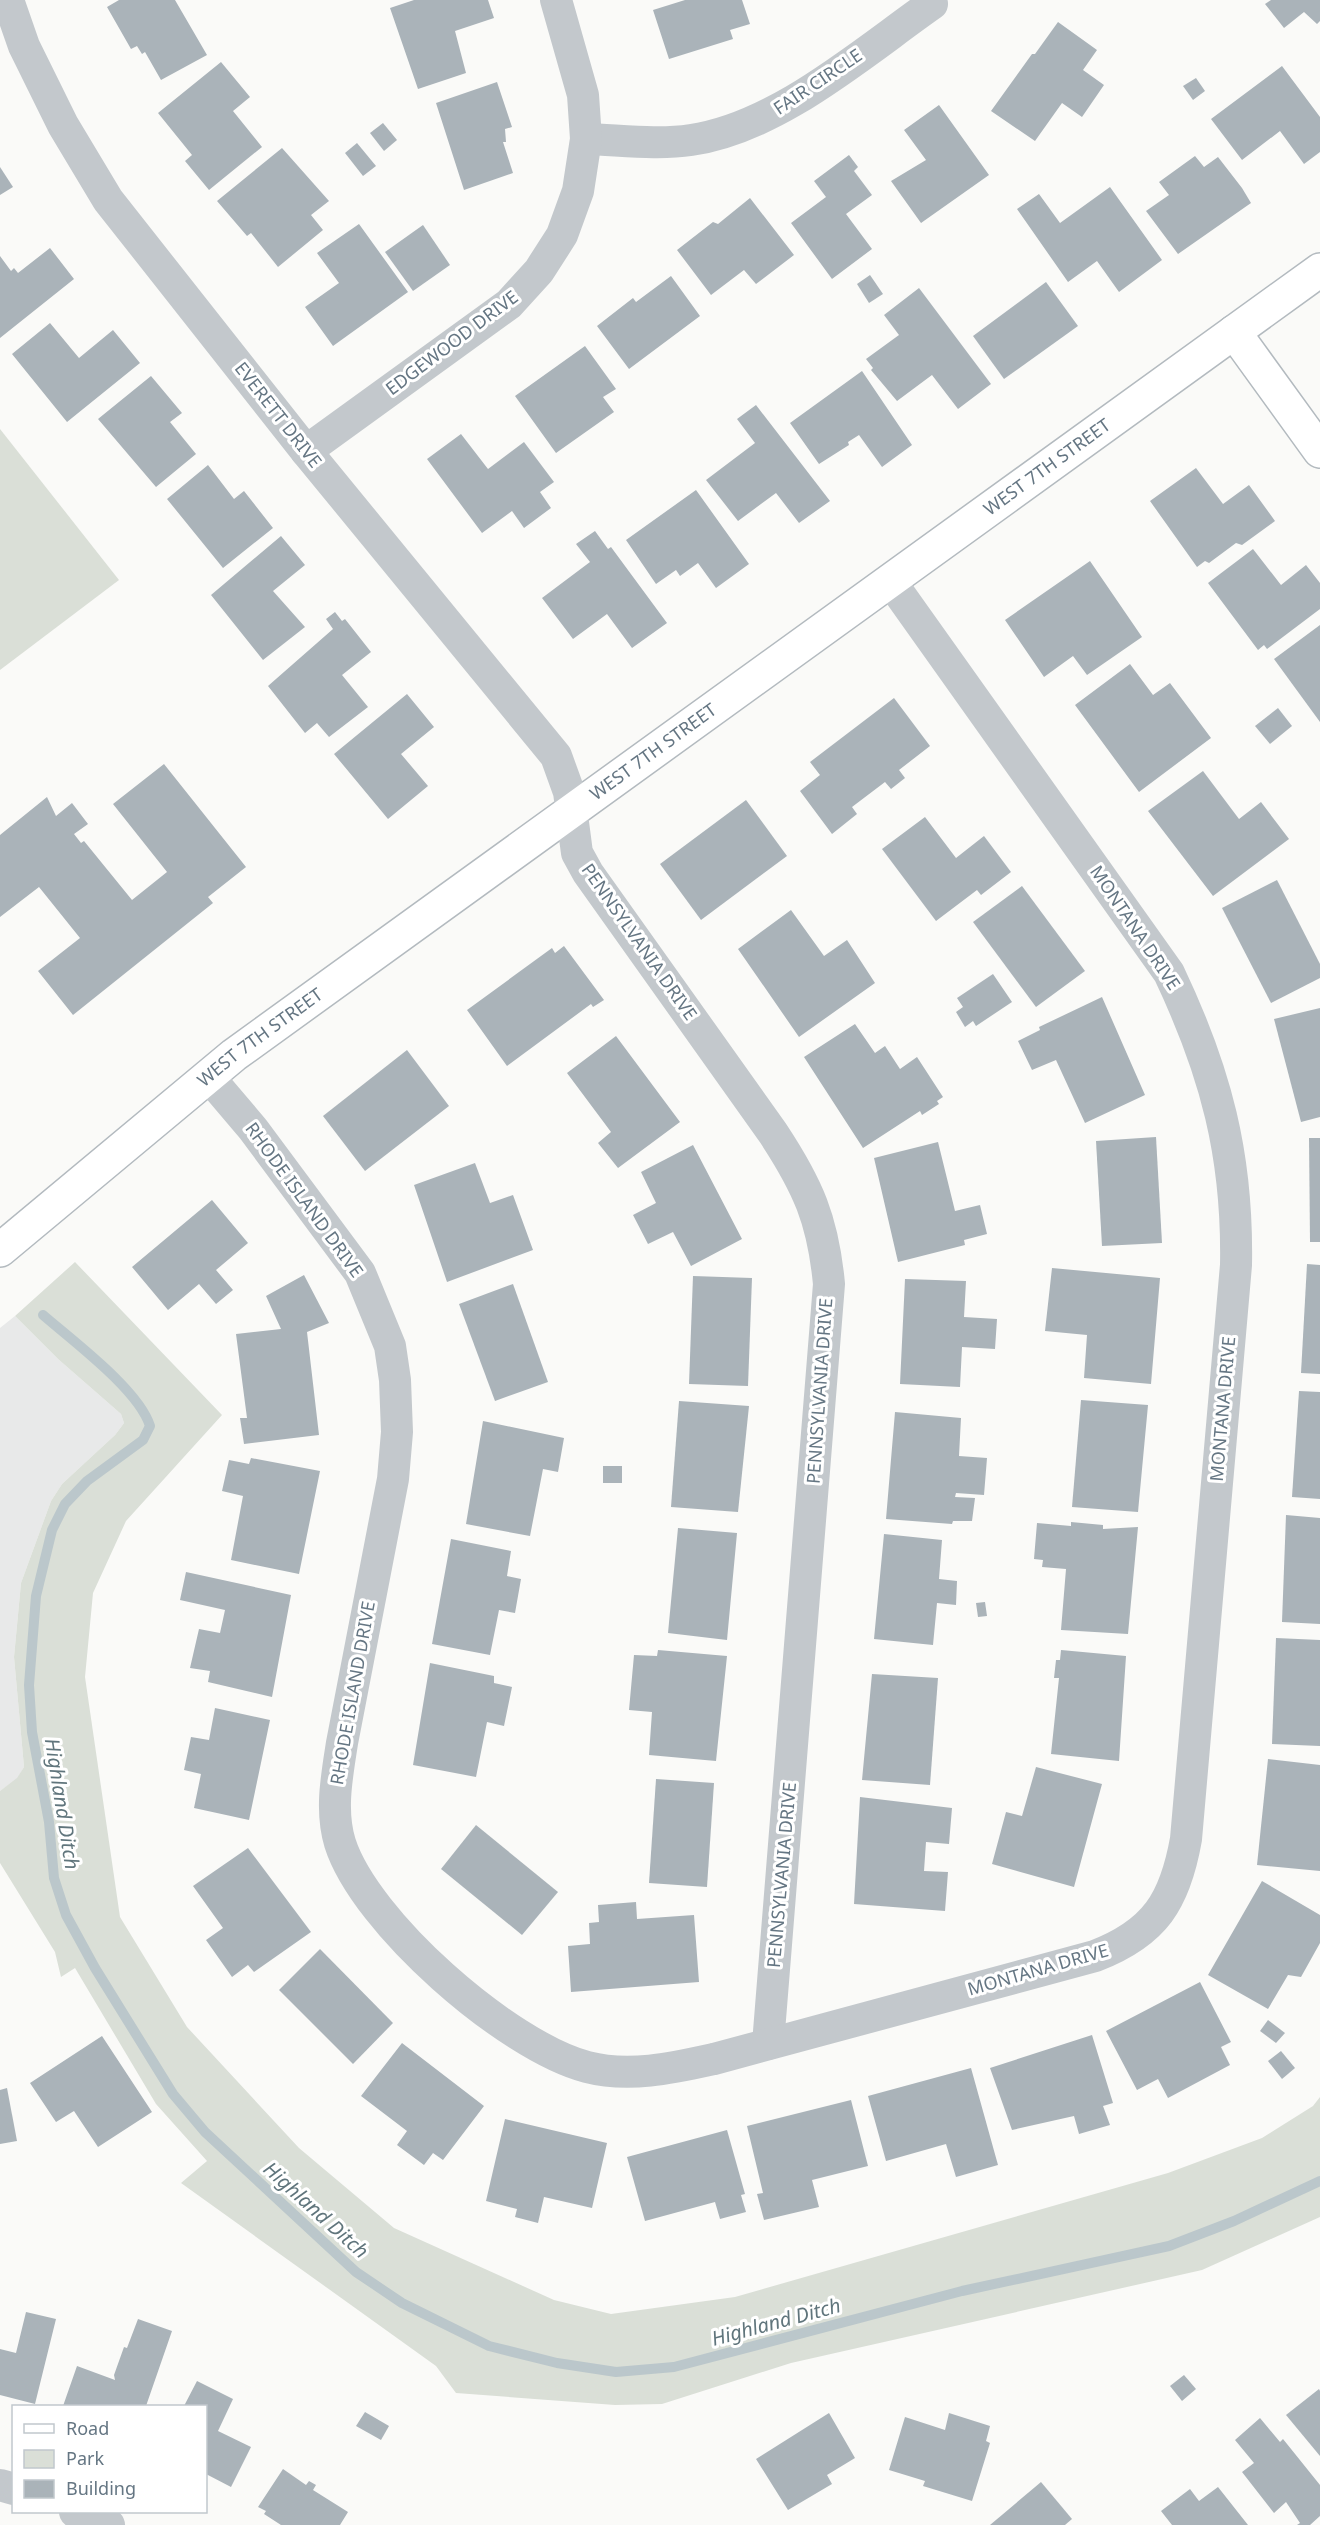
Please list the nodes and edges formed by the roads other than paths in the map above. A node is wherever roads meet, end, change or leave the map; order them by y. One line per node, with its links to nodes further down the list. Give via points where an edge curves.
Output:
1 (8, 0): 7 (street, EVERETT DRIVE, via 24,46 63,125 108,200)
2 (556, 0): 4 (street, EDGEWOOD DRIVE, via 583,95)
3 (932, 4): 4 (street, FAIR CIRCLE, via 782,109 737,129 691,140)
4 (586, 139): 7 (street, EDGEWOOD DRIVE, via 578,191 562,235 539,271 509,304)
5 (1320, 270): 6 (main road, WEST 7TH STREET)
6 (1234, 332): 8 (main road); 9 (main road, WEST 7TH STREET)
7 (306, 451): 10 (street, EVERETT DRIVE, via 556,756 565,774)
8 (1320, 451)
9 (891, 582): 10 (main road, WEST 7TH STREET); 13 (street, MONTANA DRIVE, via 1169,974 1190,1017 1224,1118 1237,1219 1234,1289 1186,1839 1179,1875 1166,1903 1144,1929 1121,1946 1095,1956)
10 (571, 811): 11 (main road, WEST 7TH STREET); 13 (street, PENNSYLVANIA DRIVE, via 577,853 588,873 790,1159 814,1206 825,1244 829,1284 826,1328)
11 (208, 1076): 12 (main road, WEST 7TH STREET); 13 (street, RHODE ISLAND DRIVE, via 253,1129 360,1273 390,1346 397,1432 393,1479 335,1785 335,1816 351,1871 416,1951 495,2020 555,2056 589,2068 622,2072 662,2070)
12 (0, 1250)
13 (768, 2044)
14 (80, 2513): 15 (street)
15 (109, 2525)

